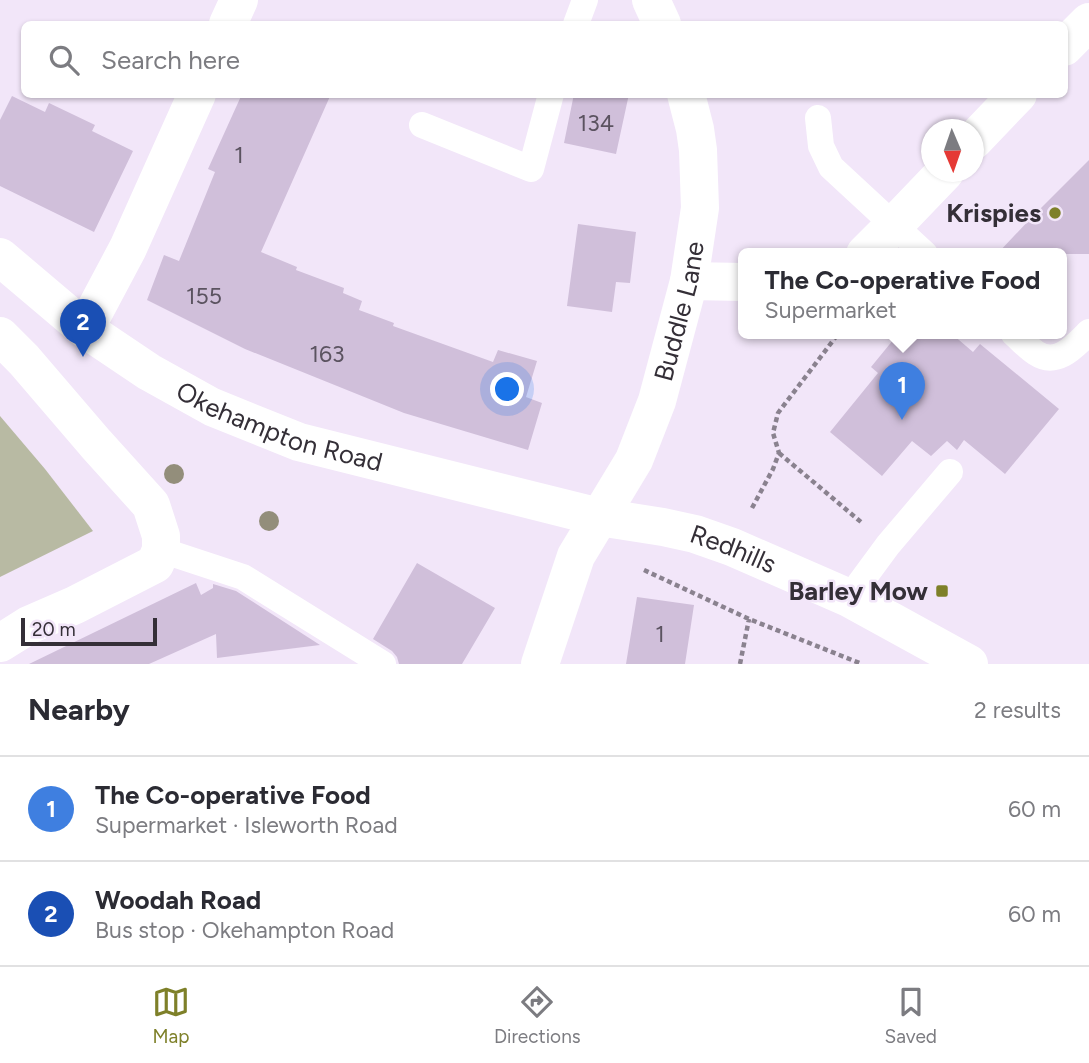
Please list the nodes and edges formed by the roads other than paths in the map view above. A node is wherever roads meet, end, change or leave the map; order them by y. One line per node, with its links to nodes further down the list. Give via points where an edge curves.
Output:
1 (239, 0): 4 (street)
2 (586, 0): 5 (lane)
3 (651, 0): 6 (street)
4 (229, 21)
5 (577, 21)
6 (661, 21)
7 (1089, 22): 8 (street)
8 (1068, 44)
9 (195, 98): 23 (street, via 128,248)
10 (550, 98): 14 (lane, via 531,169)
11 (687, 98): 21 (street, Buddle Lane, via 698,150 700,208)
12 (1014, 98): 15 (street)
13 (818, 118): 17 (lane, via 821,146 831,167)
14 (422, 125)
15 (984, 130)
16 (936, 182): 17 (street)
17 (894, 226): 18 (street); 19 (lane)
18 (871, 248)
19 (918, 248)
20 (0, 257): 23 (street, Okehampton Road)
21 (689, 281): 22 (street); 28 (street, Buddle Lane, via 657,401 634,460)
22 (738, 282)
23 (85, 329): 28 (street, Okehampton Road, via 212,407 299,442)
24 (1089, 332): 26 (lane, via 1055,358 1037,354)
25 (0, 336): 29 (street, via 151,505)
26 (1020, 339)
27 (950, 472): 30 (lane)
28 (599, 517): 30 (street, Redhills, via 695,534); 33 (street, Buddle Lane, via 576,556)
29 (161, 550): 31 (street, via 155,564); 32 (lane, via 243,577)
30 (849, 597): 34 (street, Redhills)
31 (0, 643)
32 (383, 664)
33 (540, 664)
34 (969, 664)

